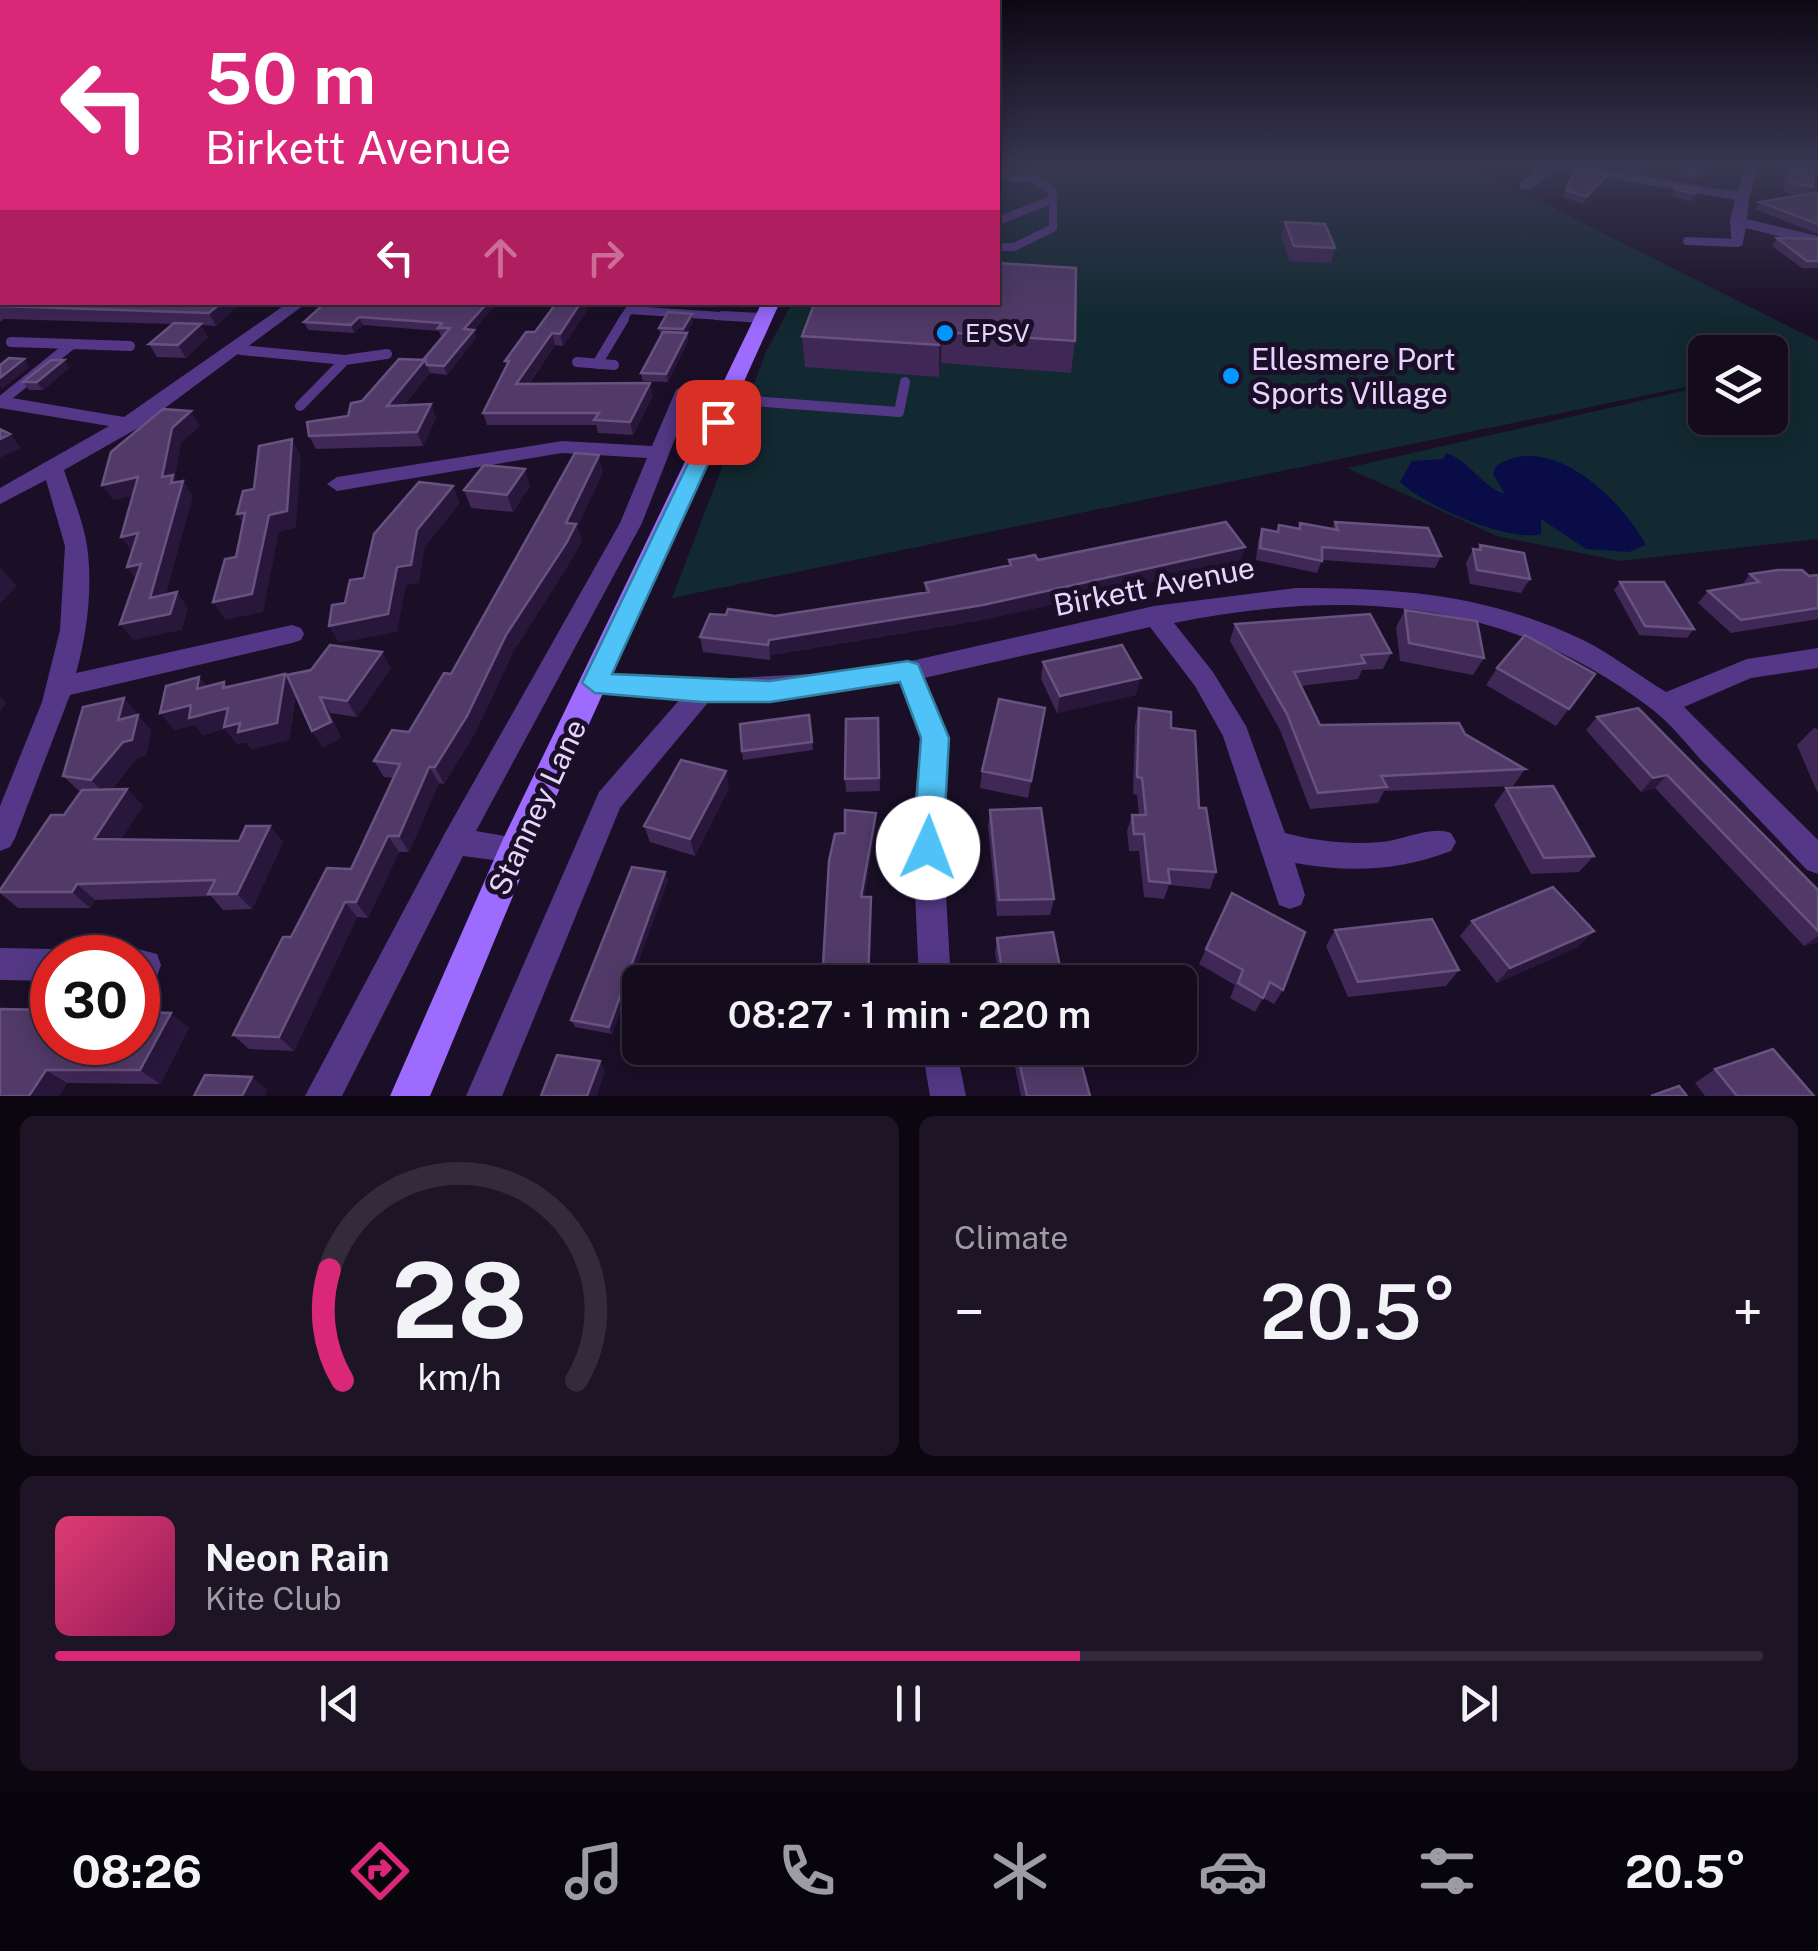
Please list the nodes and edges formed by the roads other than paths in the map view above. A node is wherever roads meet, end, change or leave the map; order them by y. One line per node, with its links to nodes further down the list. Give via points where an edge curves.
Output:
1 (1053, 216): 7 (lane, via 1053,228)
2 (1738, 216): 3 (street)
3 (1737, 221): 5 (street); 6 (street)
4 (1687, 241): 6 (lane)
5 (1818, 241)
6 (1737, 242)
7 (1000, 248)
8 (296, 305): 15 (street)
9 (632, 306): 11 (lane); 19 (lane)
10 (767, 310): 11 (street); 23 (main road, Stanney Lane)
11 (721, 316)
12 (11, 342): 13 (lane)
13 (72, 344): 14 (lane); 24 (lane)
14 (130, 346)
15 (241, 350): 17 (lane); 26 (street)
16 (388, 354): 17 (lane)
17 (345, 360): 25 (lane)
18 (578, 362): 19 (lane)
19 (597, 364): 20 (lane)
20 (614, 365)
21 (905, 382): 23 (lane, via 899,412)
22 (685, 390): 27 (street)
23 (727, 398): 35 (main road, Stanney Lane)
24 (0, 402): 26 (street)
25 (300, 406)
26 (130, 424): 28 (street)
27 (659, 453): 29 (street, via 562,447); 41 (street, via 631,523)
28 (53, 468): 30 (street); 36 (street, via 77,553 76,612)
29 (337, 484)
30 (0, 497)
31 (1154, 615): 34 (street, Birkett Avenue); 38 (street, Birkett Avenue, via 1319,594 1423,600 1564,640); 43 (street, via 1236,734)
32 (292, 634): 36 (street)
33 (1818, 658): 38 (street, via 1747,669)
34 (908, 671): 37 (street, Birkett Avenue, via 770,692); 49 (street, via 935,738 927,825)
35 (595, 683): 37 (street, Birkett Avenue); 44 (main road, Stanney Lane)
36 (61, 686): 39 (street)
37 (702, 692): 53 (street, via 609,801)
38 (1664, 704): 45 (street, Birkett Avenue)
39 (11, 790): 40 (street)
40 (0, 838)
41 (455, 842): 44 (street); 51 (street)
42 (1441, 842): 43 (street, via 1414,854 1304,853)
43 (1274, 844): 46 (street)
44 (515, 850): 52 (main road, Stanney Lane)
45 (1818, 860)
46 (1290, 895)
47 (0, 964): 48 (street)
48 (30, 964)
49 (934, 965)
50 (943, 1065): 54 (street)
51 (322, 1096)
52 (410, 1096)
53 (484, 1096)
54 (948, 1096)

